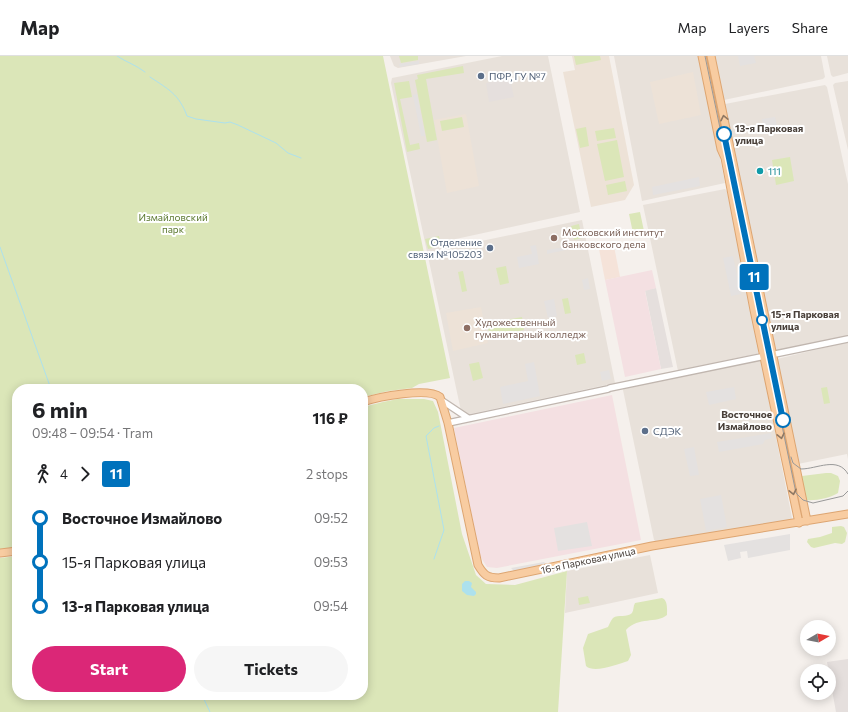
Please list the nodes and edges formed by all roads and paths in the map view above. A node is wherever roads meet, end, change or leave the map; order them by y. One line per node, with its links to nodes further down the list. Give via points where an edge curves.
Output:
1 (702, 56): 5 (main road)
2 (711, 56): 4 (main road, one-way to 2)
3 (848, 339): 4 (street)
4 (773, 355): 5 (street); 11 (main road)
5 (764, 357): 8 (street); 12 (main road, one-way to 12)
6 (441, 400): 7 (main road, via 434,394 417,393); 8 (street); 9 (main road)
7 (368, 401)
8 (469, 419): 9 (street)
9 (448, 423): 12 (main road, 16-я Парковая улица, via 478,565 489,578 652,546)
10 (848, 514): 11 (main road, 16-я Парковая улица)
11 (807, 521): 12 (main road, 16-я Парковая улица)
12 (799, 523)
13 (12, 552): 14 (main road)
14 (0, 553)

